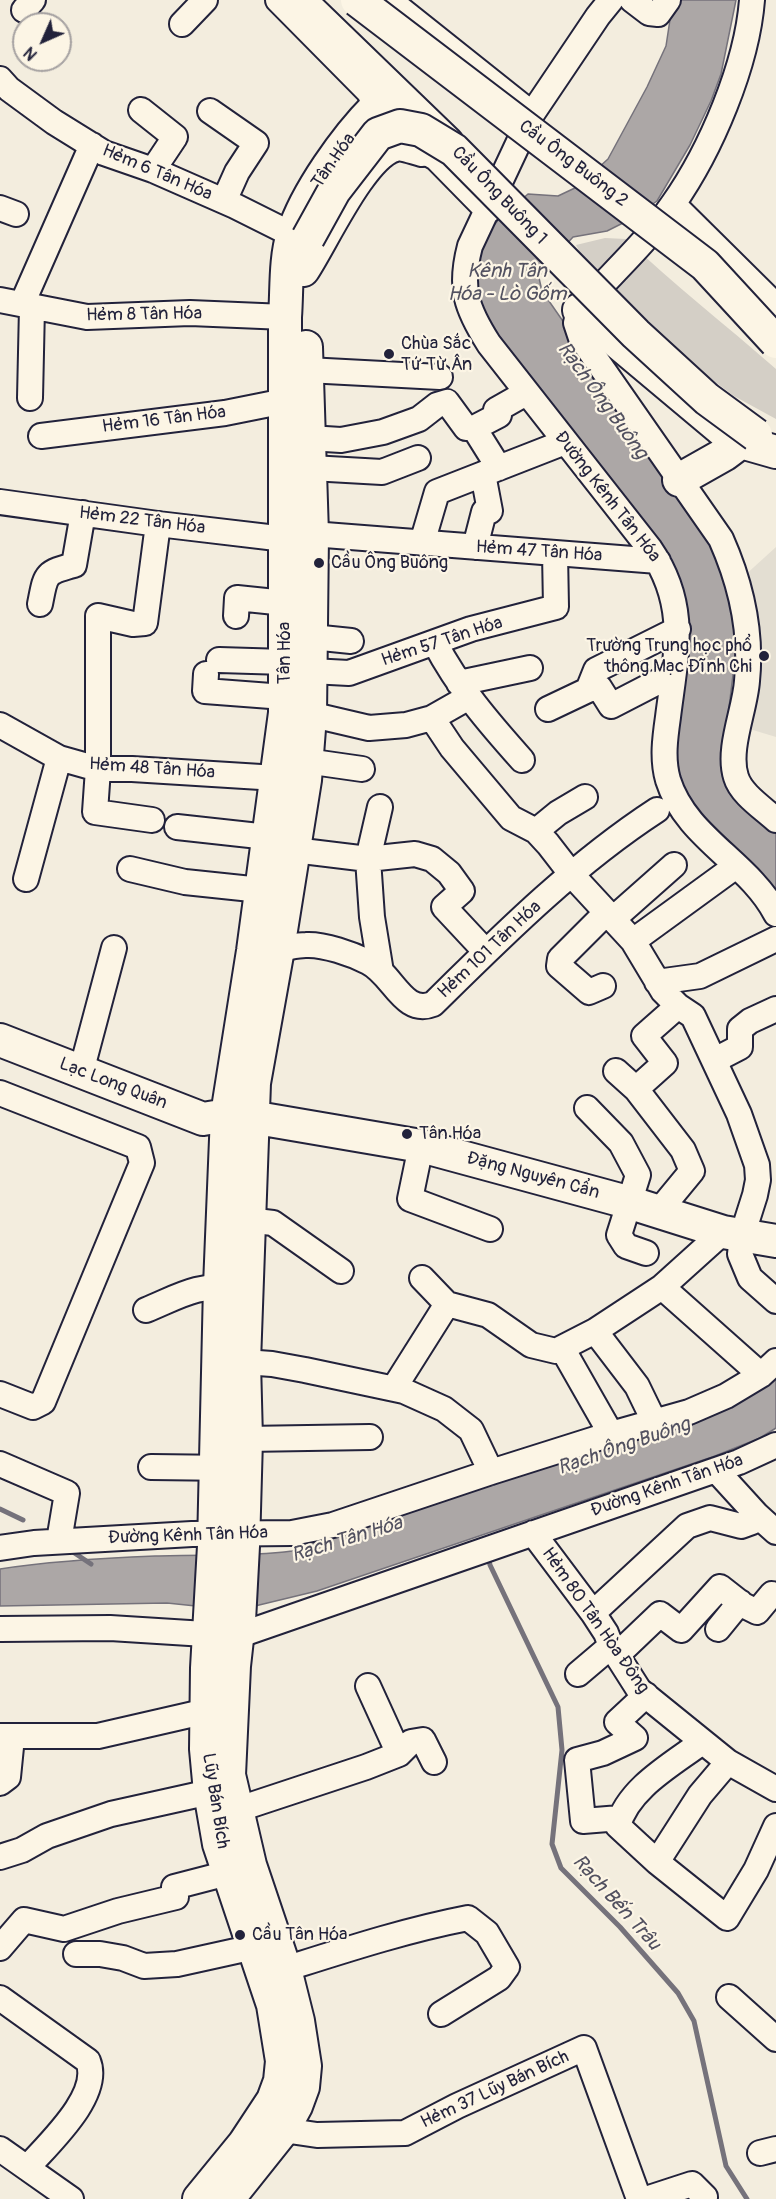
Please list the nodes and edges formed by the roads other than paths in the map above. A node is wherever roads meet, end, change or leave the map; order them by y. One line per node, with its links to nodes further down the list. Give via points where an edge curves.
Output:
1 (205, 0): 10 (street)
2 (278, 0): 12 (street)
3 (299, 0): 17 (main road, Cầu Ông Buông 1, bridge)
4 (357, 0): 28 (main road, Cầu Ông Buông 2, bridge, via 705,265)
5 (389, 0): 15 (street)
6 (611, 0): 15 (street, Đường Kênh Tân Hóa)
7 (632, 0): 8 (street, via 649,13 658,14)
8 (668, 0)
9 (753, 1): 20 (street, via 729,96)
10 (182, 24)
11 (3, 88): 16 (street, Hẻm 6 Tân Hóa)
12 (373, 99): 17 (street); 22 (main road, Tân Hóa, via 310,196)
13 (141, 110): 18 (street, via 175,137)
14 (210, 111): 19 (street, via 256,143)
15 (532, 114): 21 (street, Đường Kênh Tân Hóa)
16 (92, 145): 18 (street, Hẻm 6 Tân Hóa); 25 (street)
17 (437, 153): 21 (street); 22 (main road, bridge, via 421,130 400,126 378,134); 23 (main road, Tân Hóa, via 398,144 385,149 368,164); 37 (main road, Cầu Ông Buông 1, bridge, via 707,399)
18 (153, 170): 19 (street, Hẻm 6 Tân Hóa)
19 (224, 201): 22 (street, Hẻm 6 Tân Hóa)
20 (673, 204): 24 (street); 26 (street)
21 (488, 211): 31 (street, Đường Kênh Tân Hóa, via 470,246 464,268 465,291 473,318)
22 (300, 237): 23 (main road); 27 (main road, Tân Hóa, via 289,261)
23 (303, 270): 29 (main road, Tân Hóa)
24 (774, 301)
25 (11, 304): 27 (street, Hẻm 8 Tân Hóa, via 87,318 190,313); 32 (street)
26 (579, 310): 37 (main road, via 718,427); 41 (street, via 576,323 581,338)
27 (285, 317): 33 (main road, Tân Hóa)
28 (776, 342)
29 (306, 370): 30 (street); 38 (main road, Tân Hóa)
30 (440, 377)
31 (526, 393): 34 (street, via 496,410 499,415); 36 (street, Đường Kênh Tân Hóa)
32 (30, 398)
33 (285, 401): 35 (street, Hẻm 16 Tân Hóa, via 225,413); 45 (main road, Tân Hóa)
34 (474, 428): 38 (street, via 466,428 447,402 419,419 383,432 341,440); 40 (street)
35 (41, 436)
36 (565, 442): 40 (street); 49 (street, Đường Kênh Tân Hóa)
37 (762, 444): 41 (main road, via 725,454)
38 (310, 453): 39 (street, via 382,472); 45 (main road, Tân Hóa)
39 (418, 458)
40 (491, 471): 46 (street, via 437,492); 47 (street, via 490,511 484,512)
41 (679, 480): 76 (street, via 721,539 741,592 747,624 747,681 735,739 736,777 742,788)
42 (0, 502): 43 (street, Hẻm 22 Tân Hóa)
43 (84, 513): 44 (street, Hẻm 22 Tân Hóa); 51 (street, via 74,565 53,570 45,579)
44 (158, 524): 45 (street, Hẻm 22 Tân Hóa); 69 (street, via 145,623 98,616)
45 (299, 536): 46 (street, Hẻm 47 Tân Hóa); 50 (main road, Tân Hóa); 54 (main road, Tân Hóa)
46 (422, 543): 47 (street, Hẻm 47 Tân Hóa)
47 (476, 547): 48 (street, Hẻm 47 Tân Hóa)
48 (555, 553): 49 (street, Hẻm 47 Tân Hóa); 56 (street, Hẻm 57 Tân Hóa, via 556,608 471,629)
49 (658, 561): 53 (street, Đường Kênh Tân Hóa, via 675,600)
50 (285, 603): 52 (street, via 237,598); 57 (main road, Tân Hóa)
51 (40, 604)
52 (236, 616)
53 (678, 629): 59 (street, Đường Kênh Tân Hóa); 61 (street, via 596,670)
54 (312, 637): 55 (street); 57 (main road, Tân Hóa)
55 (351, 642)
56 (435, 643): 57 (street, Hẻm 57 Tân Hóa, via 349,673); 60 (street)
57 (298, 667): 62 (main road, Tân Hóa); 62 (street, Hẻm 57 Tân Hóa, via 216,663 205,691)
58 (530, 668): 60 (street)
59 (673, 675): 61 (street, via 611,706 599,687); 82 (street, Đường Kênh Tân Hóa, via 664,743 670,784 678,805 693,826)
60 (464, 690): 64 (street); 67 (street)
61 (588, 690): 63 (street)
62 (293, 709): 64 (street, via 369,728); 68 (main road, Tân Hóa); 71 (main road, Tân Hóa)
63 (548, 709)
64 (432, 718): 78 (street, via 511,818)
65 (0, 725): 66 (street, Hẻm 48 Tân Hóa)
66 (59, 758): 69 (street, Hẻm 48 Tân Hóa); 85 (street)
67 (522, 760)
68 (306, 761): 70 (street); 79 (main road, Tân Hóa)
69 (98, 769): 71 (street, Hẻm 48 Tân Hóa); 75 (street, via 95,812)
70 (362, 770)
71 (277, 778): 79 (main road, Tân Hóa)
72 (585, 797): 78 (street)
73 (380, 807): 80 (street)
74 (657, 810): 84 (street, Hẻm 101 Tân Hóa)
75 (152, 820)
76 (776, 820)
77 (177, 826): 79 (street)
78 (536, 831): 84 (street)
79 (281, 844): 80 (street); 86 (main road, Tân Hóa); 92 (main road, Tân Hóa)
80 (368, 859): 93 (street, via 415,854 432,859 462,891 444,908); 94 (street)
81 (674, 865): 88 (street)
82 (736, 866): 87 (street, Đường Kênh Tân Hóa, via 763,892); 90 (street)
83 (130, 869): 86 (street, via 185,882)
84 (572, 875): 88 (street); 93 (street, Hẻm 101 Tân Hóa)
85 (26, 879)
86 (261, 890): 106 (main road, Tân Hóa)
87 (776, 914)
88 (610, 915): 90 (street); 96 (street, via 560,959 559,966 589,992)
89 (776, 939): 95 (street, via 700,976)
90 (633, 941): 95 (street)
91 (114, 948): 102 (street)
92 (278, 949): 94 (street, Hẻm 101 Tân Hóa, via 307,945 342,952 371,963); 106 (main road, Tân Hóa, via 254,1083)
93 (486, 952): 94 (street, Hẻm 101 Tân Hóa, via 433,1004 423,1008 412,1006)
94 (381, 972)
95 (657, 982): 97 (street)
96 (603, 986)
97 (678, 1006): 100 (street, via 693,1016); 103 (street, via 644,1036 665,1063)
98 (776, 1009): 100 (street, via 740,1029 740,1047)
99 (0, 1040): 102 (main road, Lạc Long Quân)
100 (715, 1060): 111 (street, via 739,1114 758,1180 755,1195)
101 (616, 1071): 103 (street)
102 (81, 1072): 106 (main road, Lạc Long Quân, via 203,1119)
103 (636, 1089): 108 (street, via 683,1150 692,1171)
104 (0, 1093): 126 (street, via 138,1146 142,1163 43,1402 33,1407)
105 (587, 1108): 108 (street, via 621,1143 638,1175)
106 (239, 1116): 107 (main road, Đặng Nguyên Cẩn); 109 (main road, Tân Hóa); 117 (main road, Tân Hóa)
107 (421, 1146): 108 (main road, Đặng Nguyên Cẩn); 110 (street, via 410,1199)
108 (645, 1207): 111 (main road, Đặng Nguyên Cẩn); 113 (street, via 619,1235 626,1246)
109 (248, 1220): 114 (street, via 273,1223); 117 (main road, Tân Hóa)
110 (490, 1229)
111 (733, 1234): 112 (main road, Đặng Nguyên Cẩn); 116 (street); 118 (street, via 750,1278)
112 (776, 1241)
113 (646, 1253)
114 (341, 1271)
115 (422, 1278): 119 (street)
116 (662, 1287): 121 (street); 124 (street)
117 (233, 1288): 120 (street, via 192,1290); 123 (main road, Tân Hóa); 131 (main road, Tân Hóa)
118 (776, 1301)
119 (447, 1304): 122 (street, via 488,1316 531,1345 556,1351); 125 (street)
120 (146, 1311)
121 (595, 1331): 122 (street); 127 (street, via 637,1386)
122 (562, 1348): 128 (street)
123 (244, 1362): 125 (street); 131 (main road, Tân Hóa)
124 (769, 1368): 127 (street, Đường Kênh Tân Hóa, via 726,1396)
125 (394, 1388): 135 (street, via 444,1409 471,1430)
126 (0, 1394)
127 (654, 1422): 128 (street, Đường Kênh Tân Hóa)
128 (611, 1434): 135 (street, Đường Kênh Tân Hóa)
129 (370, 1437): 131 (street)
130 (776, 1445): 134 (street, Đường Kênh Tân Hóa)
131 (235, 1458): 133 (street); 139 (main road, Tân Hóa)
132 (0, 1464): 140 (street, via 67,1493)
133 (152, 1467)
134 (716, 1470): 136 (street); 138 (street, Đường Kênh Tân Hóa)
135 (491, 1472): 139 (street, Đường Kênh Tân Hóa, via 333,1525)
136 (757, 1515): 137 (street); 144 (street, via 741,1526 710,1518 687,1526)
137 (776, 1532)
138 (533, 1533): 144 (street, Hẻm 80 Tân Hòa Đông); 145 (street, Đường Kênh Tân Hóa)
139 (229, 1540): 140 (street, Đường Kênh Tân Hóa); 145 (main road)
140 (59, 1541): 141 (street, Đường Kênh Tân Hóa)
141 (0, 1548)
142 (776, 1595): 143 (street, via 772,1594 757,1612)
143 (740, 1602): 147 (street); 148 (street, via 720,1587 681,1630 660,1614)
144 (593, 1613): 148 (street, Hẻm 80 Tân Hòa Đông)
145 (224, 1628): 146 (street, Đường Kênh Tân Hóa); 152 (main road, Lũy Bán Bích); 161 (main road, Lũy Bán Bích, via 234,1666 229,1774)
146 (0, 1629)
147 (718, 1629)
148 (614, 1651): 149 (street); 151 (street, Hẻm 80 Tân Hòa Đông)
149 (578, 1674)
150 (368, 1686): 155 (street)
151 (646, 1695): 154 (street, Hẻm 80 Tân Hòa Đông); 162 (street, via 617,1722 635,1738 577,1760 583,1821)
152 (207, 1711): 153 (street, via 98,1736); 160 (main road, Lũy Bán Bích)
153 (6, 1737): 158 (street, via 8,1777)
154 (702, 1742): 157 (street, Hẻm 80 Tân Hòa Đông); 162 (street, via 649,1782)
155 (399, 1754): 156 (street, via 411,1742 423,1740); 161 (street)
156 (434, 1762)
157 (728, 1762): 159 (street, Hẻm 80 Tân Hòa Đông); 165 (street, via 700,1795)
158 (0, 1783)
159 (776, 1789)
160 (210, 1792): 164 (street, via 111,1814); 166 (main road, Lũy Bán Bích)
161 (236, 1810): 170 (main road, Lũy Bán Bích)
162 (620, 1818): 165 (street, via 618,1826)
163 (776, 1826): 165 (street, via 756,1870 727,1918)
164 (0, 1857)
165 (657, 1862)
166 (228, 1873): 167 (main road, Lũy Bán Bích); 168 (street, via 174,1887 176,1897 63,1929 24,1920)
167 (254, 1947): 169 (street, via 177,1964 144,1966 123,1958); 180 (main road, Lũy Bán Bích, via 273,2005 282,2061 280,2081 273,2100 244,2144)
168 (0, 1948)
169 (76, 1954)
170 (285, 1969): 173 (street, via 468,1918 487,1933 507,1967 499,1978); 175 (main road, Lũy Bán Bích, via 305,2066 303,2087)
171 (729, 1997): 174 (street)
172 (0, 1998): 177 (street, via 88,2061 93,2072 86,2097)
173 (441, 2014)
174 (776, 2039)
175 (283, 2130): 181 (main road, Lũy Bán Bích); 182 (street, Hẻm 37 Lũy Bán Bích, via 317,2135 405,2133 584,2048)
176 (0, 2149): 177 (street)
177 (27, 2168): 179 (street)
178 (705, 2197): 183 (street, via 692,2184)
179 (71, 2199)
180 (199, 2199)
181 (228, 2199)
182 (639, 2199)
183 (646, 2199)

